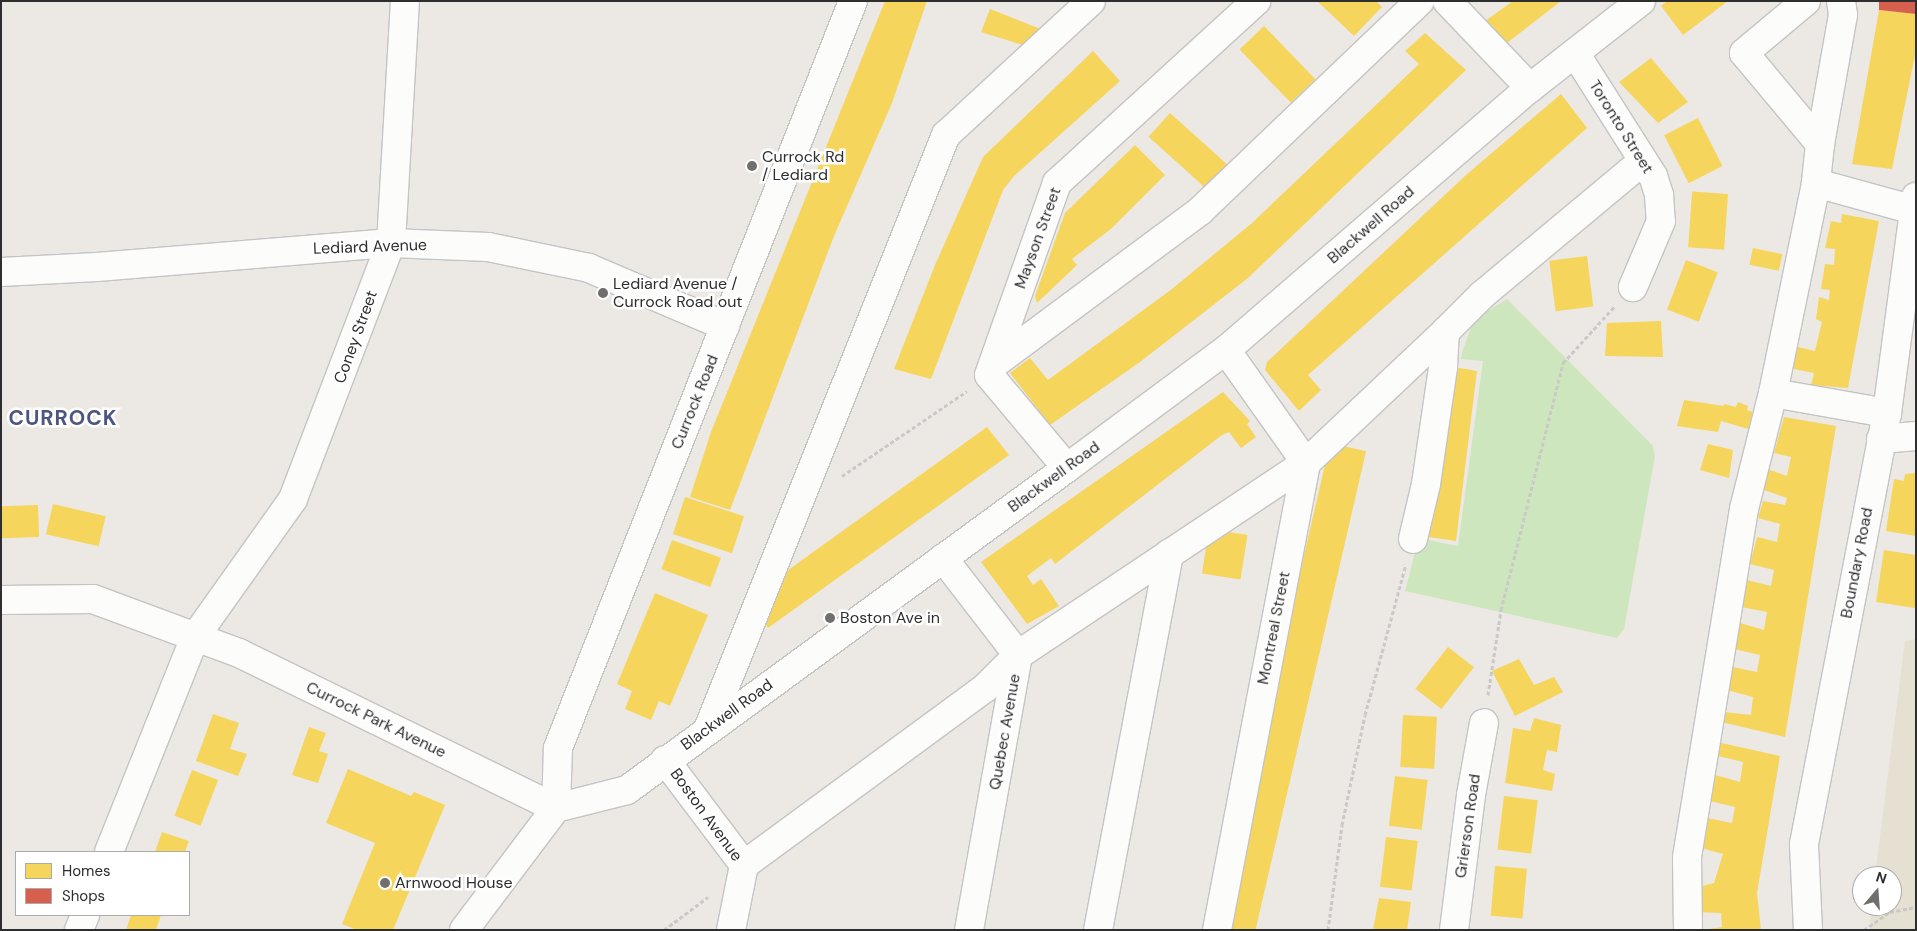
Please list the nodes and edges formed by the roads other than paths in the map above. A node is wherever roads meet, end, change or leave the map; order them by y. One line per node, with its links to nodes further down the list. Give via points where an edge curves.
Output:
1 (406, 1): 16 (street, Coney Street)
2 (853, 1): 19 (street, Currock Road)
3 (1092, 1): 36 (street, via 946,135)
4 (1420, 1): 22 (street, via 1200,211)
5 (1447, 1): 11 (street)
6 (1640, 1): 10 (street, Blackwell Road)
7 (1806, 1): 12 (street, via 1744,53)
8 (1841, 1): 12 (street, via 1843,16)
9 (1255, 2): 22 (street, Mayson Street, via 1057,183)
10 (1575, 53): 11 (street, Blackwell Road); 13 (street, Toronto Street)
11 (1530, 88): 21 (street, Blackwell Road)
12 (1820, 144): 14 (street)
13 (1643, 161): 18 (street, Toronto Street, via 1659,195 1662,221); 20 (street, via 1482,295)
14 (1816, 183): 15 (street); 23 (street)
15 (1915, 203): 24 (street, Boundary Road)
16 (391, 243): 17 (street, Lediard Avenue); 19 (street, Lediard Avenue, via 488,247 589,268); 33 (street, Coney Street, via 293,499)
17 (1, 272)
18 (1634, 288)
19 (725, 326): 38 (street, Currock Road, via 558,748)
20 (1445, 332): 27 (street); 29 (street, via 1444,367)
21 (1226, 350): 27 (street); 28 (street, Blackwell Road)
22 (992, 369): 28 (street)
23 (1772, 393): 24 (street); 49 (street, via 1744,509 1687,856)
24 (1887, 413): 26 (street, Boundary Road)
25 (1916, 436): 26 (street)
26 (1881, 439): 50 (street, Boundary Road, via 1804,844)
27 (1306, 464): 30 (street); 47 (street, Montreal Street)
28 (1067, 468): 31 (street, Blackwell Road)
29 (1413, 539)
30 (1169, 554): 34 (street); 46 (street)
31 (943, 558): 34 (street, Quebec Avenue); 36 (street, Blackwell Road)
32 (1, 600): 33 (street, Currock Park Avenue, via 93,599)
33 (195, 637): 38 (street, Currock Park Avenue, via 239,653); 39 (street)
34 (1018, 655): 40 (street, via 985,688); 45 (street, Quebec Avenue)
35 (1484, 723): 48 (street, Grierson Road, via 1471,795)
36 (708, 729): 37 (street, Blackwell Road)
37 (665, 760): 38 (street, Blackwell Road, via 627,790); 40 (street, Boston Avenue)
38 (556, 808): 43 (street)
39 (110, 851)
40 (743, 869): 44 (street, Boston Avenue)
41 (85, 916): 42 (street)
42 (79, 930)
43 (464, 930)
44 (731, 930)
45 (969, 930)
46 (1098, 930)
47 (1217, 930)
48 (1454, 930)
49 (1688, 930)
50 (1808, 930)

